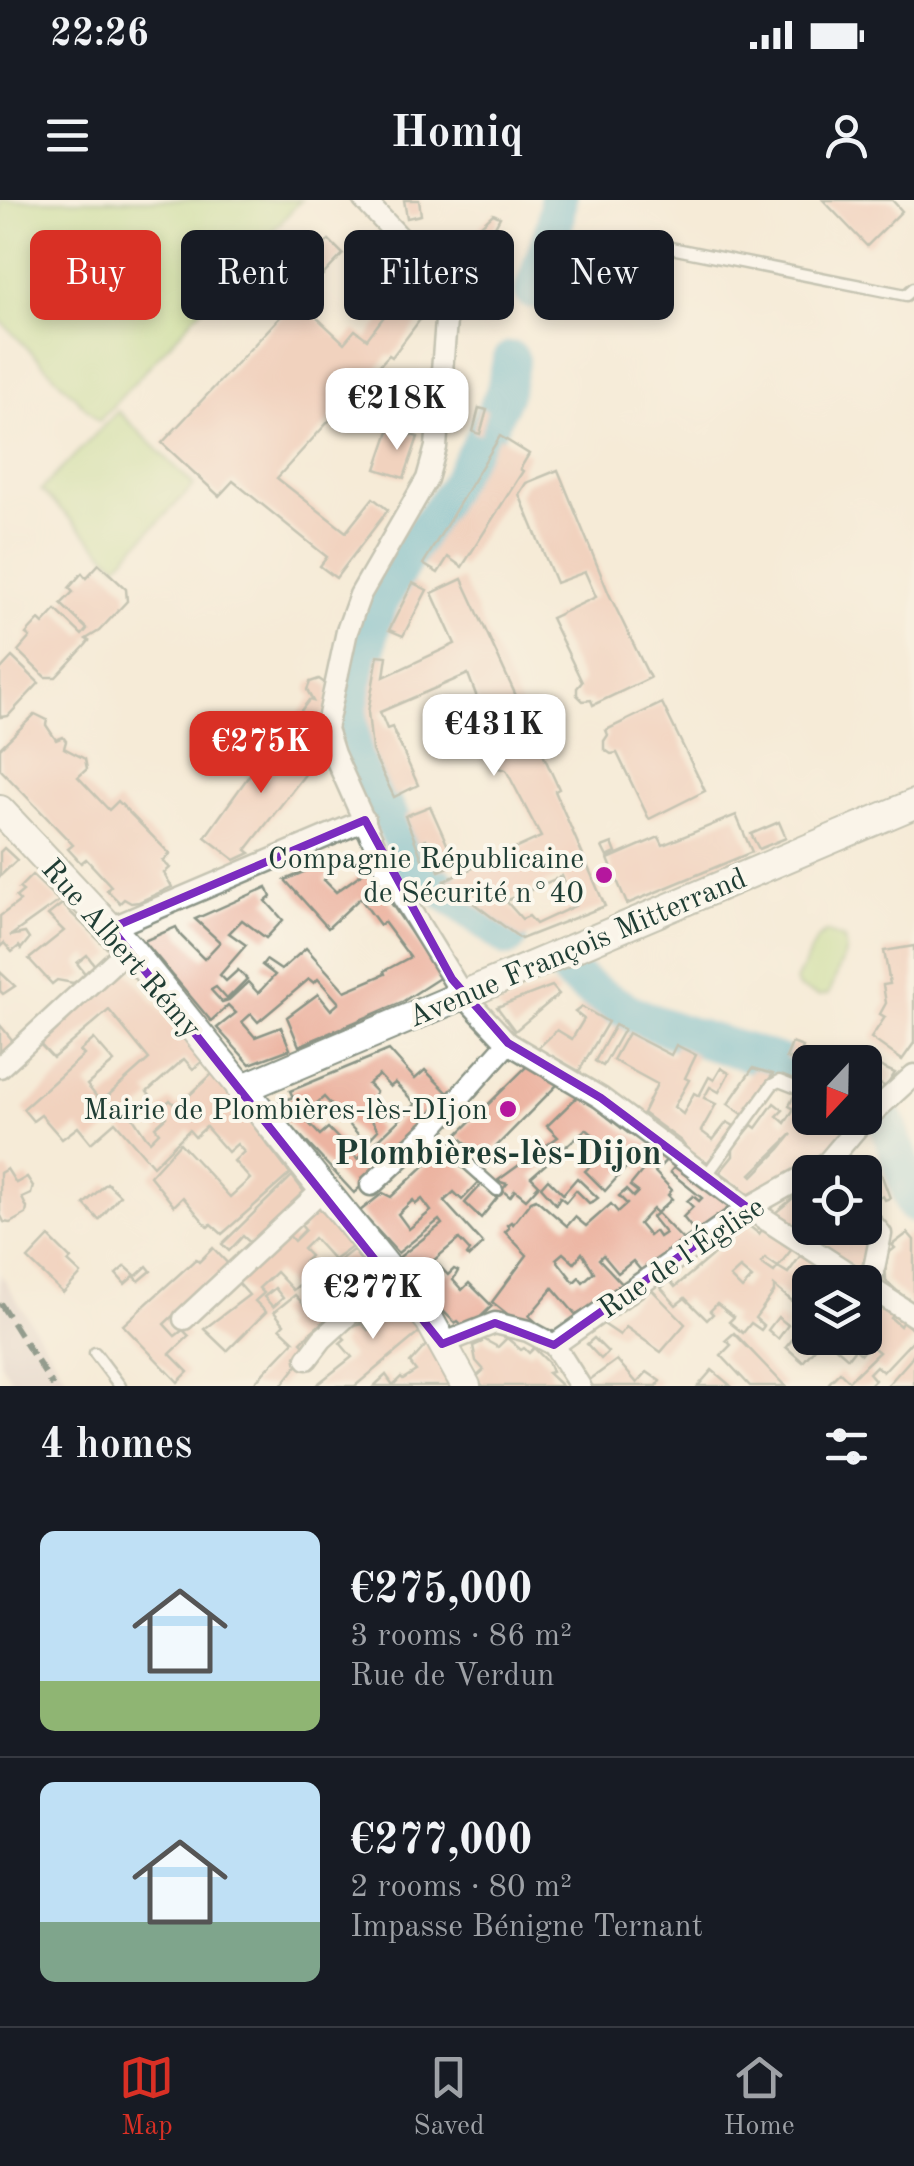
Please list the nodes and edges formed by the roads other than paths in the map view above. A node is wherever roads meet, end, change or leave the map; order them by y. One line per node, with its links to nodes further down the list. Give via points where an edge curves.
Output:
1 (365, 201): 6 (street, via 446,292 436,447 421,490 360,594 326,729)
2 (674, 249): 3 (lane, via 906,295)
3 (914, 288)
4 (914, 804): 8 (main road, Avenue François Mitterrand)
5 (0, 810): 7 (main road, Rue Albert Rémy)
6 (365, 820): 7 (street); 8 (street, via 387,872)
7 (120, 938): 10 (street); 13 (main road, Rue Albert Rémy)
8 (462, 994): 9 (street); 13 (main road, Avenue François Mitterrand)
9 (508, 1042): 15 (street); 18 (street, via 601,1098)
10 (0, 1067)
11 (914, 1075): 14 (street, Rue de l'Église)
12 (792, 1087): 18 (lane, via 772,1085)
13 (240, 1089): 21 (main road, Rue Albert Rémy)
14 (882, 1102)
15 (430, 1130): 20 (street); 22 (lane)
16 (846, 1135): 17 (street, Rue de l'Église)
17 (830, 1155)
18 (705, 1176): 23 (street)
19 (792, 1184): 23 (street, Rue de l'Église)
20 (371, 1185)
21 (322, 1190): 25 (main road, Rue Albert Rémy); 28 (street)
22 (497, 1190)
23 (748, 1208): 24 (street); 30 (street, Rue de l'Église)
24 (835, 1265)
25 (392, 1275): 29 (main road, Rue Albert Rémy); 32 (street)
26 (882, 1295): 27 (street)
27 (914, 1316)
28 (184, 1319)
29 (442, 1344): 30 (street, via 495,1323); 34 (main road, Rue Albert Rémy)
30 (554, 1345): 35 (street)
31 (96, 1353): 33 (lane)
32 (307, 1360)
33 (120, 1386)
34 (466, 1386)
35 (580, 1386)

